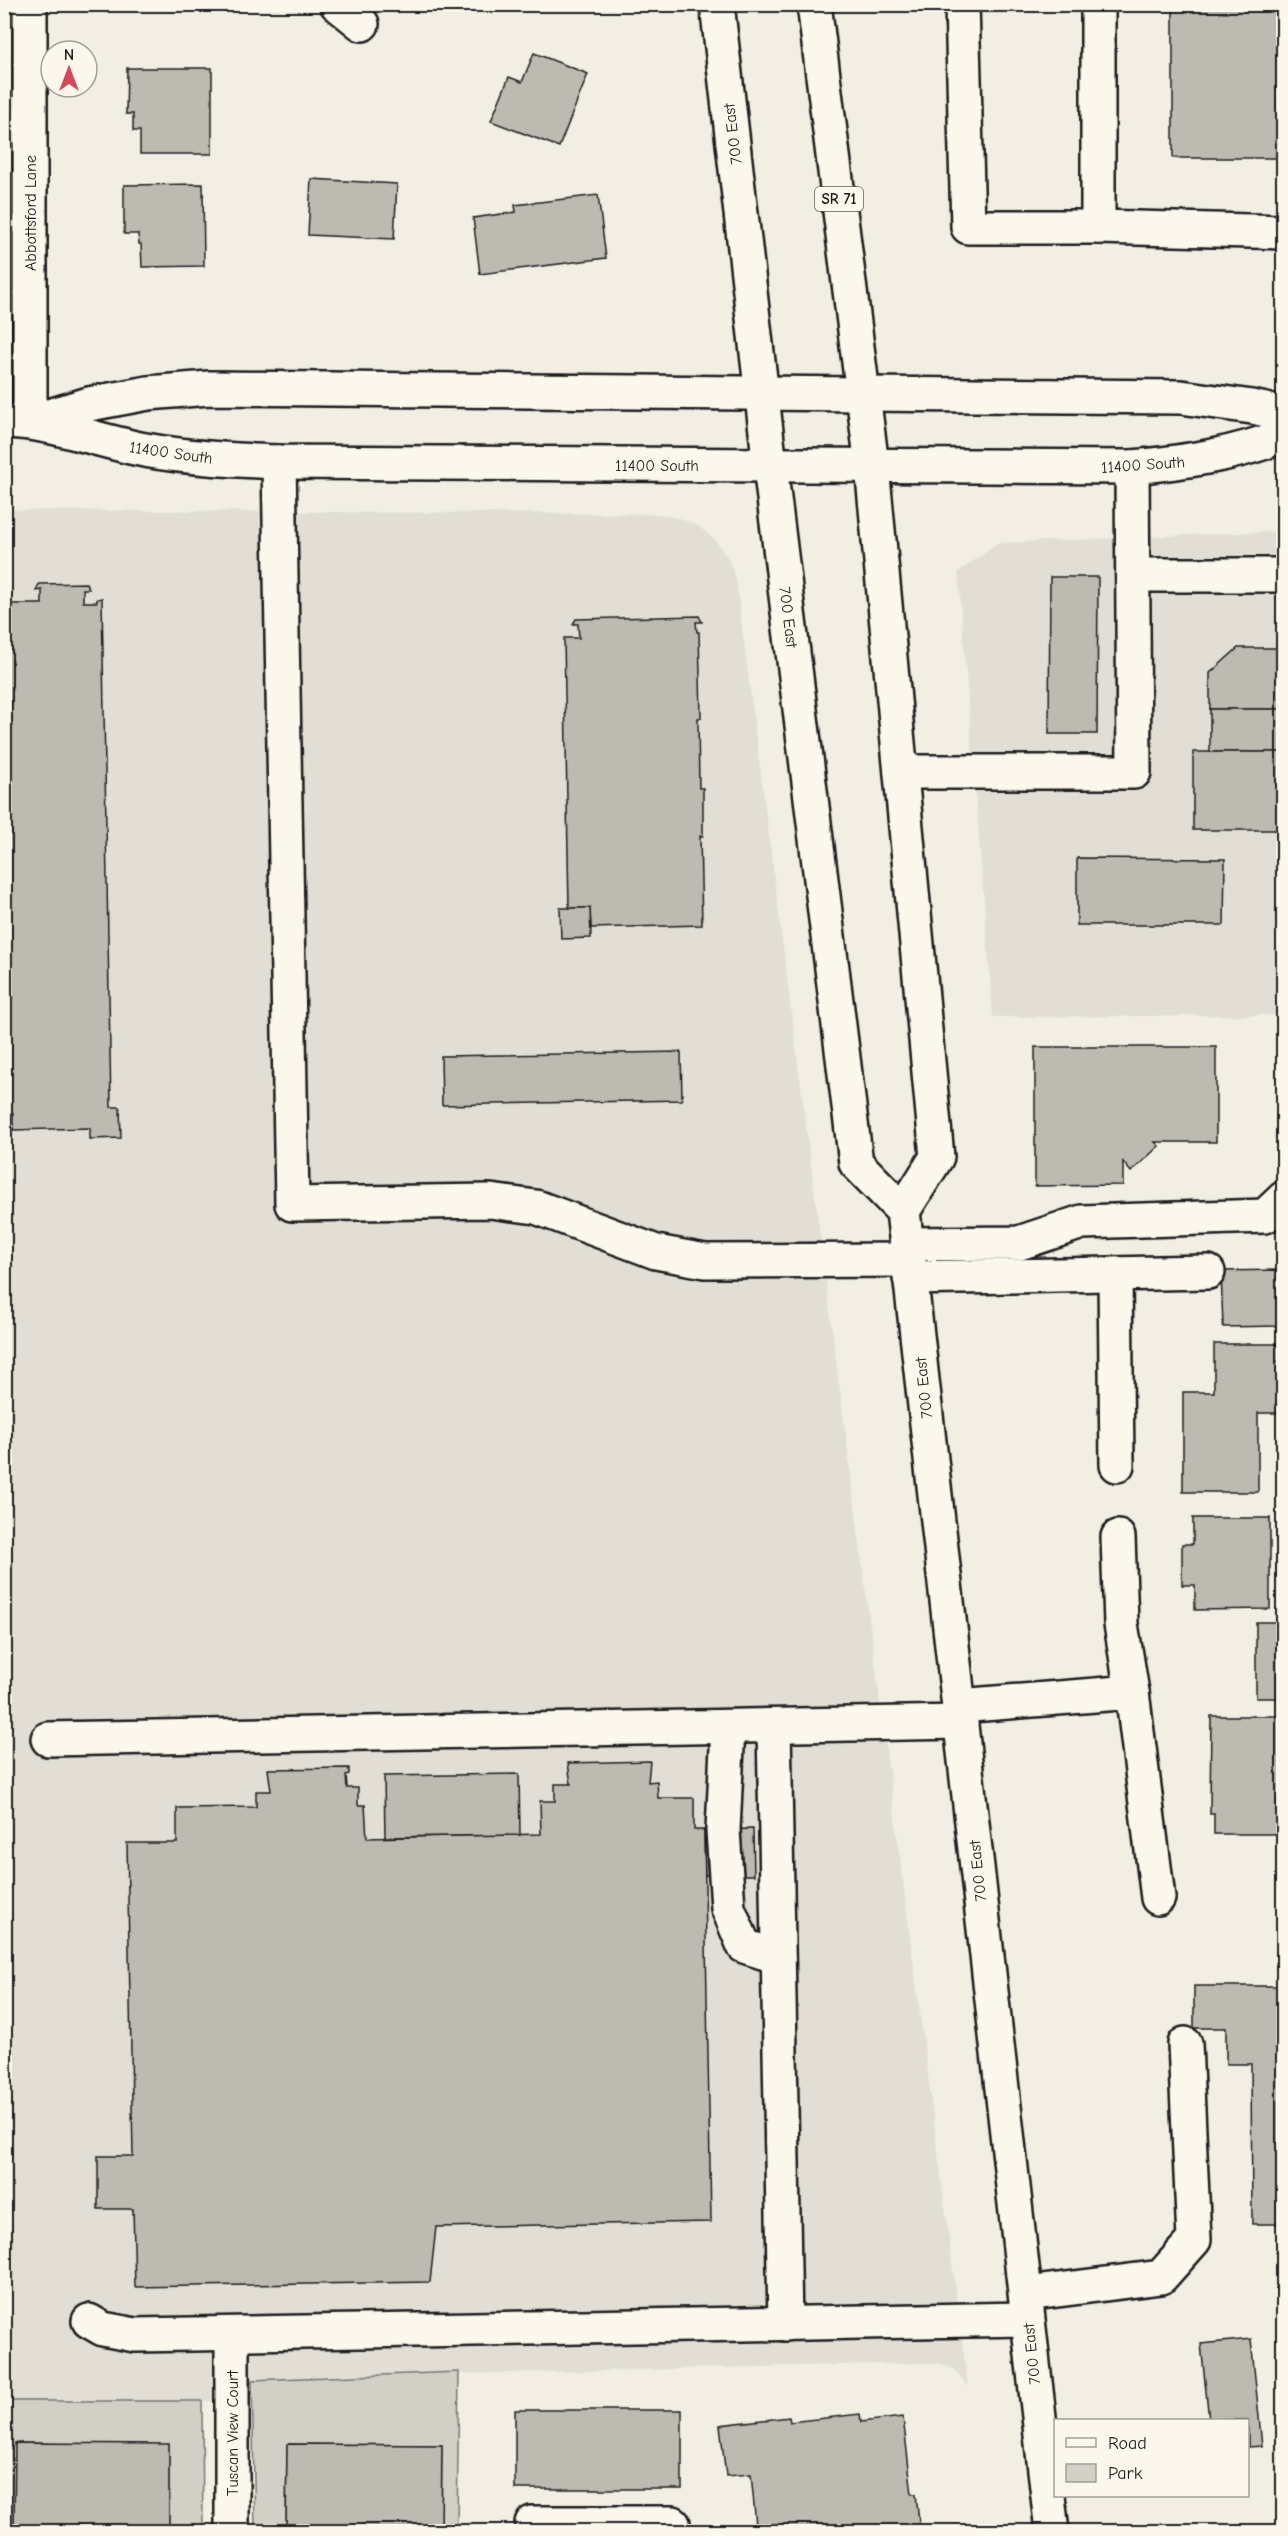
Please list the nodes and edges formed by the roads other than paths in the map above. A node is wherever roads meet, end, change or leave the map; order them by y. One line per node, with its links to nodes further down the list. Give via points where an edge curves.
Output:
1 (30, 4): 11 (main road, Abbottsford Lane)
2 (717, 4): 8 (main road, 700 East)
3 (814, 4): 9 (main road, SR 71)
4 (962, 4): 6 (main road, via 968,226)
5 (1098, 4): 6 (main road)
6 (1098, 227): 7 (main road)
7 (1284, 232)
8 (762, 393): 9 (main road); 11 (main road, via 208,388 148,393); 14 (main road, 700 East)
9 (863, 394): 10 (main road, via 1181,397); 15 (main road, SR 71)
10 (1284, 414)
11 (17, 421): 13 (main road, 11400 South, via 147,450 209,459)
12 (1284, 435): 16 (main road, 11400 South, via 1229,454)
13 (279, 462): 14 (main road, 11400 South); 22 (main road, via 292,1204 490,1201 536,1207 656,1252 705,1261)
14 (770, 466): 15 (main road, 11400 South); 21 (main road, 700 East, via 856,1163)
15 (872, 466): 16 (main road, 11400 South); 19 (main road, SR 71)
16 (1132, 467): 17 (main road)
17 (1133, 575): 18 (main road); 19 (main road, via 1134,772)
18 (1284, 575)
19 (901, 772): 21 (main road, SR 71, via 937,1156)
20 (1284, 1198): 22 (main road, via 1265,1216 1082,1222 1019,1243)
21 (903, 1211): 22 (main road, 700 East)
22 (908, 1261): 24 (main road); 28 (main road, 700 East)
23 (1208, 1272): 24 (main road)
24 (1114, 1275): 25 (main road)
25 (1117, 1465)
26 (1118, 1537): 27 (main road, via 1121,1624)
27 (1132, 1692): 28 (main road); 32 (main road)
28 (960, 1714): 30 (main road); 35 (main road, 700 East)
29 (728, 1726): 30 (main road); 31 (main road); 33 (main road, via 723,1830 728,1908 744,1946)
30 (774, 1726): 33 (main road)
31 (48, 1739)
32 (1158, 1898)
33 (778, 1957): 37 (main road)
34 (1185, 2044): 35 (main road, via 1194,2240 1161,2277)
35 (1026, 2306): 37 (main road); 42 (main road, 700 East)
36 (89, 2321): 38 (main road, via 119,2333)
37 (784, 2324): 38 (main road)
38 (232, 2334): 39 (main road, Tuscan View Court)
39 (232, 2532)
40 (532, 2532): 41 (main road, via 532,2523 673,2523)
41 (673, 2532)
42 (1052, 2532)

